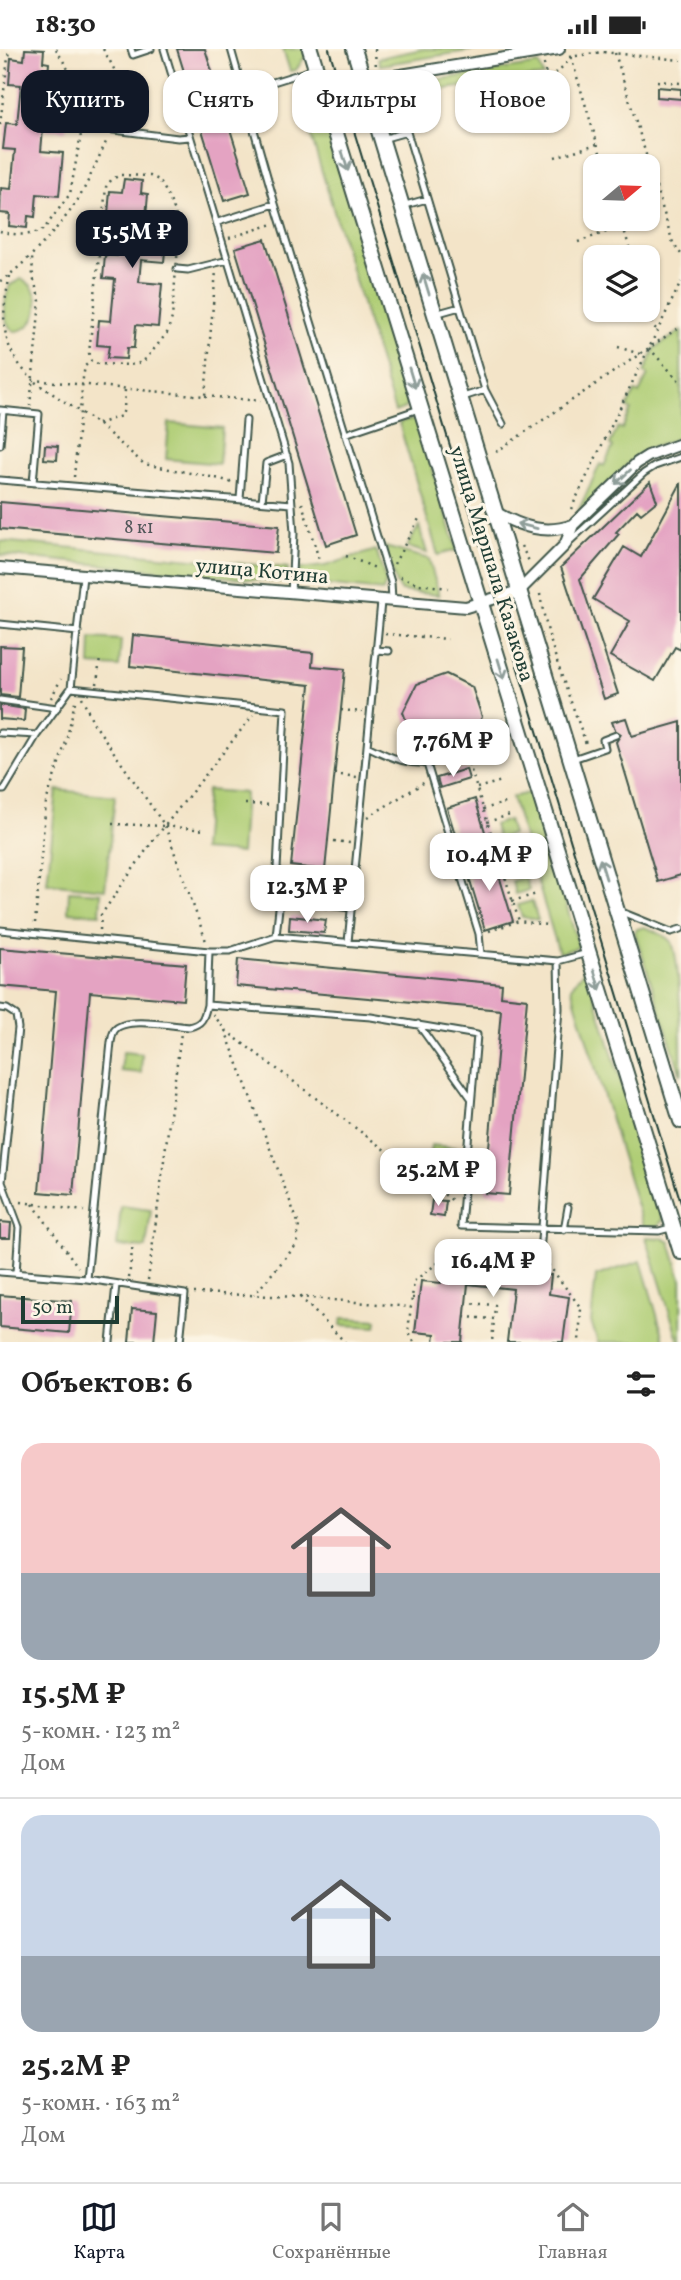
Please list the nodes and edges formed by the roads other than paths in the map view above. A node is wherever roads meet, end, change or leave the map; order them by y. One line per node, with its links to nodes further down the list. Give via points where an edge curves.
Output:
1 (131, 49): 2 (lane, via 133,54)
2 (151, 49)
3 (164, 49): 16 (lane)
4 (231, 49): 9 (lane)
5 (310, 49): 8 (main road, улица Маршала Казакова)
6 (354, 49): 10 (main road, улица Маршала Казакова)
7 (559, 49): 11 (street)
8 (316, 68): 12 (lane); 28 (main road, улица Маршала Казакова, one-way to 28)
9 (238, 70)
10 (361, 70)
11 (431, 70)
12 (278, 80)
13 (141, 133): 16 (lane)
14 (256, 133): 19 (lane)
15 (380, 133): 17 (main road, улица Маршала Казакова)
16 (190, 137): 21 (lane)
17 (382, 139): 18 (lane, via 407,132); 20 (main road, улица Маршала Казакова)
18 (427, 199): 20 (lane); 24 (lane)
19 (275, 204): 21 (lane); 32 (lane)
20 (402, 206): 25 (main road, улица Маршала Казакова, one-way to 20)
21 (218, 222): 22 (lane)
22 (228, 260): 23 (lane); 35 (lane)
23 (177, 269)
24 (460, 307): 25 (lane); 26 (lane)
25 (435, 314): 27 (main road, улица Маршала Казакова)
26 (485, 390): 27 (lane); 31 (lane)
27 (460, 398): 42 (main road, улица Маршала Казакова)
28 (421, 408): 32 (lane); 50 (main road, улица Маршала Казакова)
29 (2, 411): 34 (lane); 38 (lane, via 39,414)
30 (246, 420): 39 (lane)
31 (503, 424)
32 (345, 434): 49 (lane, via 393,592)
33 (681, 444): 43 (street, one-way to 43, via 638,463)
34 (0, 445)
35 (287, 455): 40 (lane, via 266,463); 41 (lane)
36 (681, 457): 44 (lane, via 644,473)
37 (0, 480): 38 (lane)
38 (33, 483): 39 (lane)
39 (240, 499): 40 (lane)
40 (262, 501): 41 (lane)
41 (292, 503): 48 (lane)
42 (495, 512): 43 (street, one-way to 42, via 530,528); 47 (main road, улица Маршала Казакова)
43 (573, 525): 44 (street)
44 (565, 545): 47 (street)
45 (0, 568): 46 (street, улица Котина)
46 (83, 576): 48 (street, улица Котина); 52 (lane)
47 (519, 591): 50 (street, улица Котина); 62 (main road, улица Маршала Казакова)
48 (291, 594): 49 (street, улица Котина)
49 (386, 602): 50 (street, улица Котина, via 449,608); 53 (lane)
50 (481, 604): 75 (main road, улица Маршала Казакова, one-way to 75)
51 (0, 624): 52 (lane)
52 (78, 632): 55 (lane)
53 (376, 650): 54 (lane); 61 (lane)
54 (389, 651)
55 (71, 688): 57 (lane); 66 (lane, via 285,710 277,869)
56 (0, 700): 57 (lane)
57 (57, 708): 59 (lane)
58 (0, 733): 59 (lane)
59 (37, 735): 65 (lane)
60 (616, 735): 62 (lane, via 603,740 605,748)
61 (367, 746): 64 (lane, via 395,760); 67 (lane)
62 (570, 760): 68 (main road, улица Маршала Казакова, one-way to 62)
63 (440, 761): 64 (lane)
64 (426, 764): 76 (lane, via 479,934)
65 (0, 790)
66 (280, 899): 67 (lane); 72 (lane)
67 (351, 908): 73 (lane)
68 (616, 910): 70 (lane, via 671,932); 82 (main road, улица Маршала Казакова)
69 (0, 924): 71 (lane)
70 (681, 929)
71 (3, 931): 74 (lane)
72 (276, 936): 73 (lane); 74 (lane, via 230,951)
73 (348, 942): 76 (lane)
74 (209, 951): 78 (lane)
75 (588, 953): 77 (lane); 84 (main road, улица Маршала Казакова, one-way to 84)
76 (481, 954): 77 (lane)
77 (558, 961): 85 (lane, via 559,1009)
78 (207, 1005): 80 (lane); 91 (lane, via 198,1025 131,1022 114,1031)
79 (0, 1008): 90 (lane, via 16,1016 18,1028 2,1182 19,1227)
80 (418, 1024): 81 (lane); 81 (lane, via 477,1035)
81 (471, 1098): 85 (lane, via 461,1226)
82 (680, 1111)
83 (568, 1207): 86 (lane)
84 (673, 1227): 86 (lane, via 659,1231); 87 (main road, улица Маршала Казакова)
85 (541, 1229): 86 (lane); 88 (lane)
86 (564, 1230)
87 (681, 1252)
88 (540, 1253)
89 (0, 1272): 90 (lane)
90 (16, 1273): 91 (lane)
91 (87, 1279): 92 (lane)
92 (116, 1285): 93 (lane); 94 (lane, via 185,1294)
93 (110, 1342)
94 (180, 1342)

